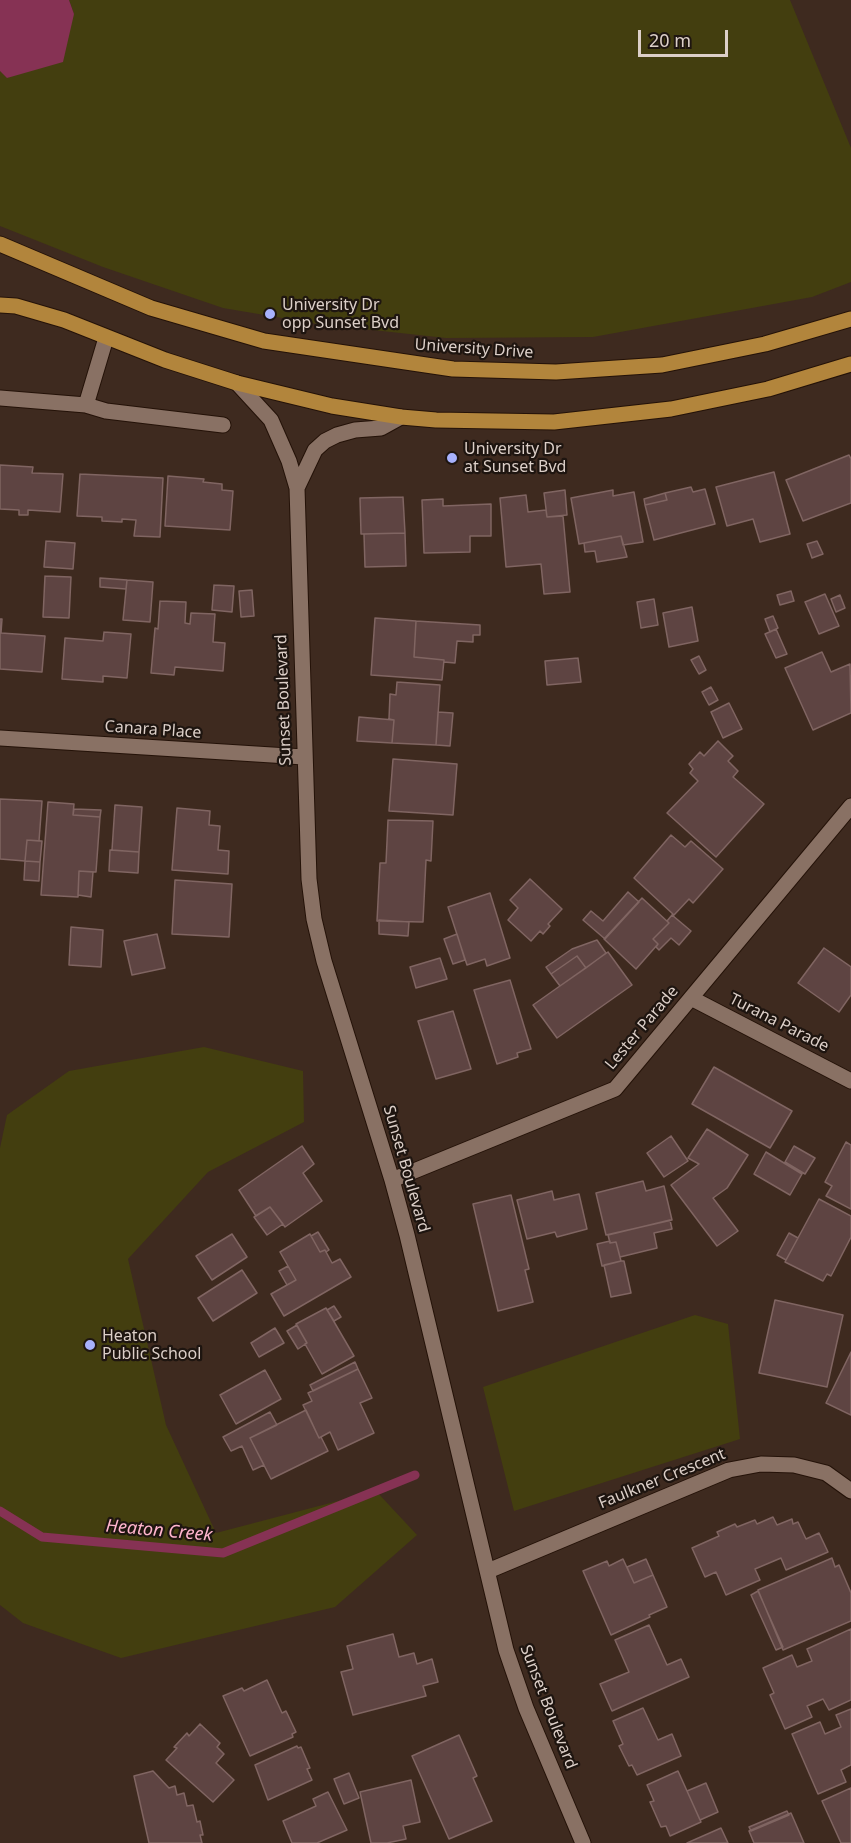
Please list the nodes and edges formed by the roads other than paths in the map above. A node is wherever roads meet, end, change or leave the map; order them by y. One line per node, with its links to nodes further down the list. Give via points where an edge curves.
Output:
1 (0, 244): 3 (main road, University Drive, via 151,308 264,341 453,369 556,372 662,365 765,344)
2 (0, 305): 4 (main road, via 64,320)
3 (851, 319)
4 (106, 338): 6 (main road); 8 (street)
5 (851, 364): 9 (main road, via 768,389 671,409 554,422)
6 (237, 383): 9 (main road); 11 (street, Sunset Boulevard, via 271,420)
7 (0, 398): 8 (street)
8 (86, 405): 10 (street, via 106,411)
9 (400, 417): 11 (street, Sunset Boulevard, via 381,428 355,430 325,441 315,450)
10 (223, 425)
11 (297, 488): 13 (street, Sunset Boulevard)
12 (0, 738): 13 (street, Canara Place)
13 (304, 757): 17 (street, Sunset Boulevard, via 314,919)
14 (851, 806): 15 (street, Lester Parade)
15 (691, 998): 16 (street, Turana Parade); 17 (street, Lester Parade, via 615,1089)
16 (851, 1081)
17 (392, 1180): 19 (street, Sunset Boulevard)
18 (851, 1491): 19 (street, Faulkner Crescent, via 826,1473 794,1465 761,1464 729,1470)
19 (488, 1571): 20 (street, Sunset Boulevard, via 506,1650 526,1708)
20 (583, 1843)

